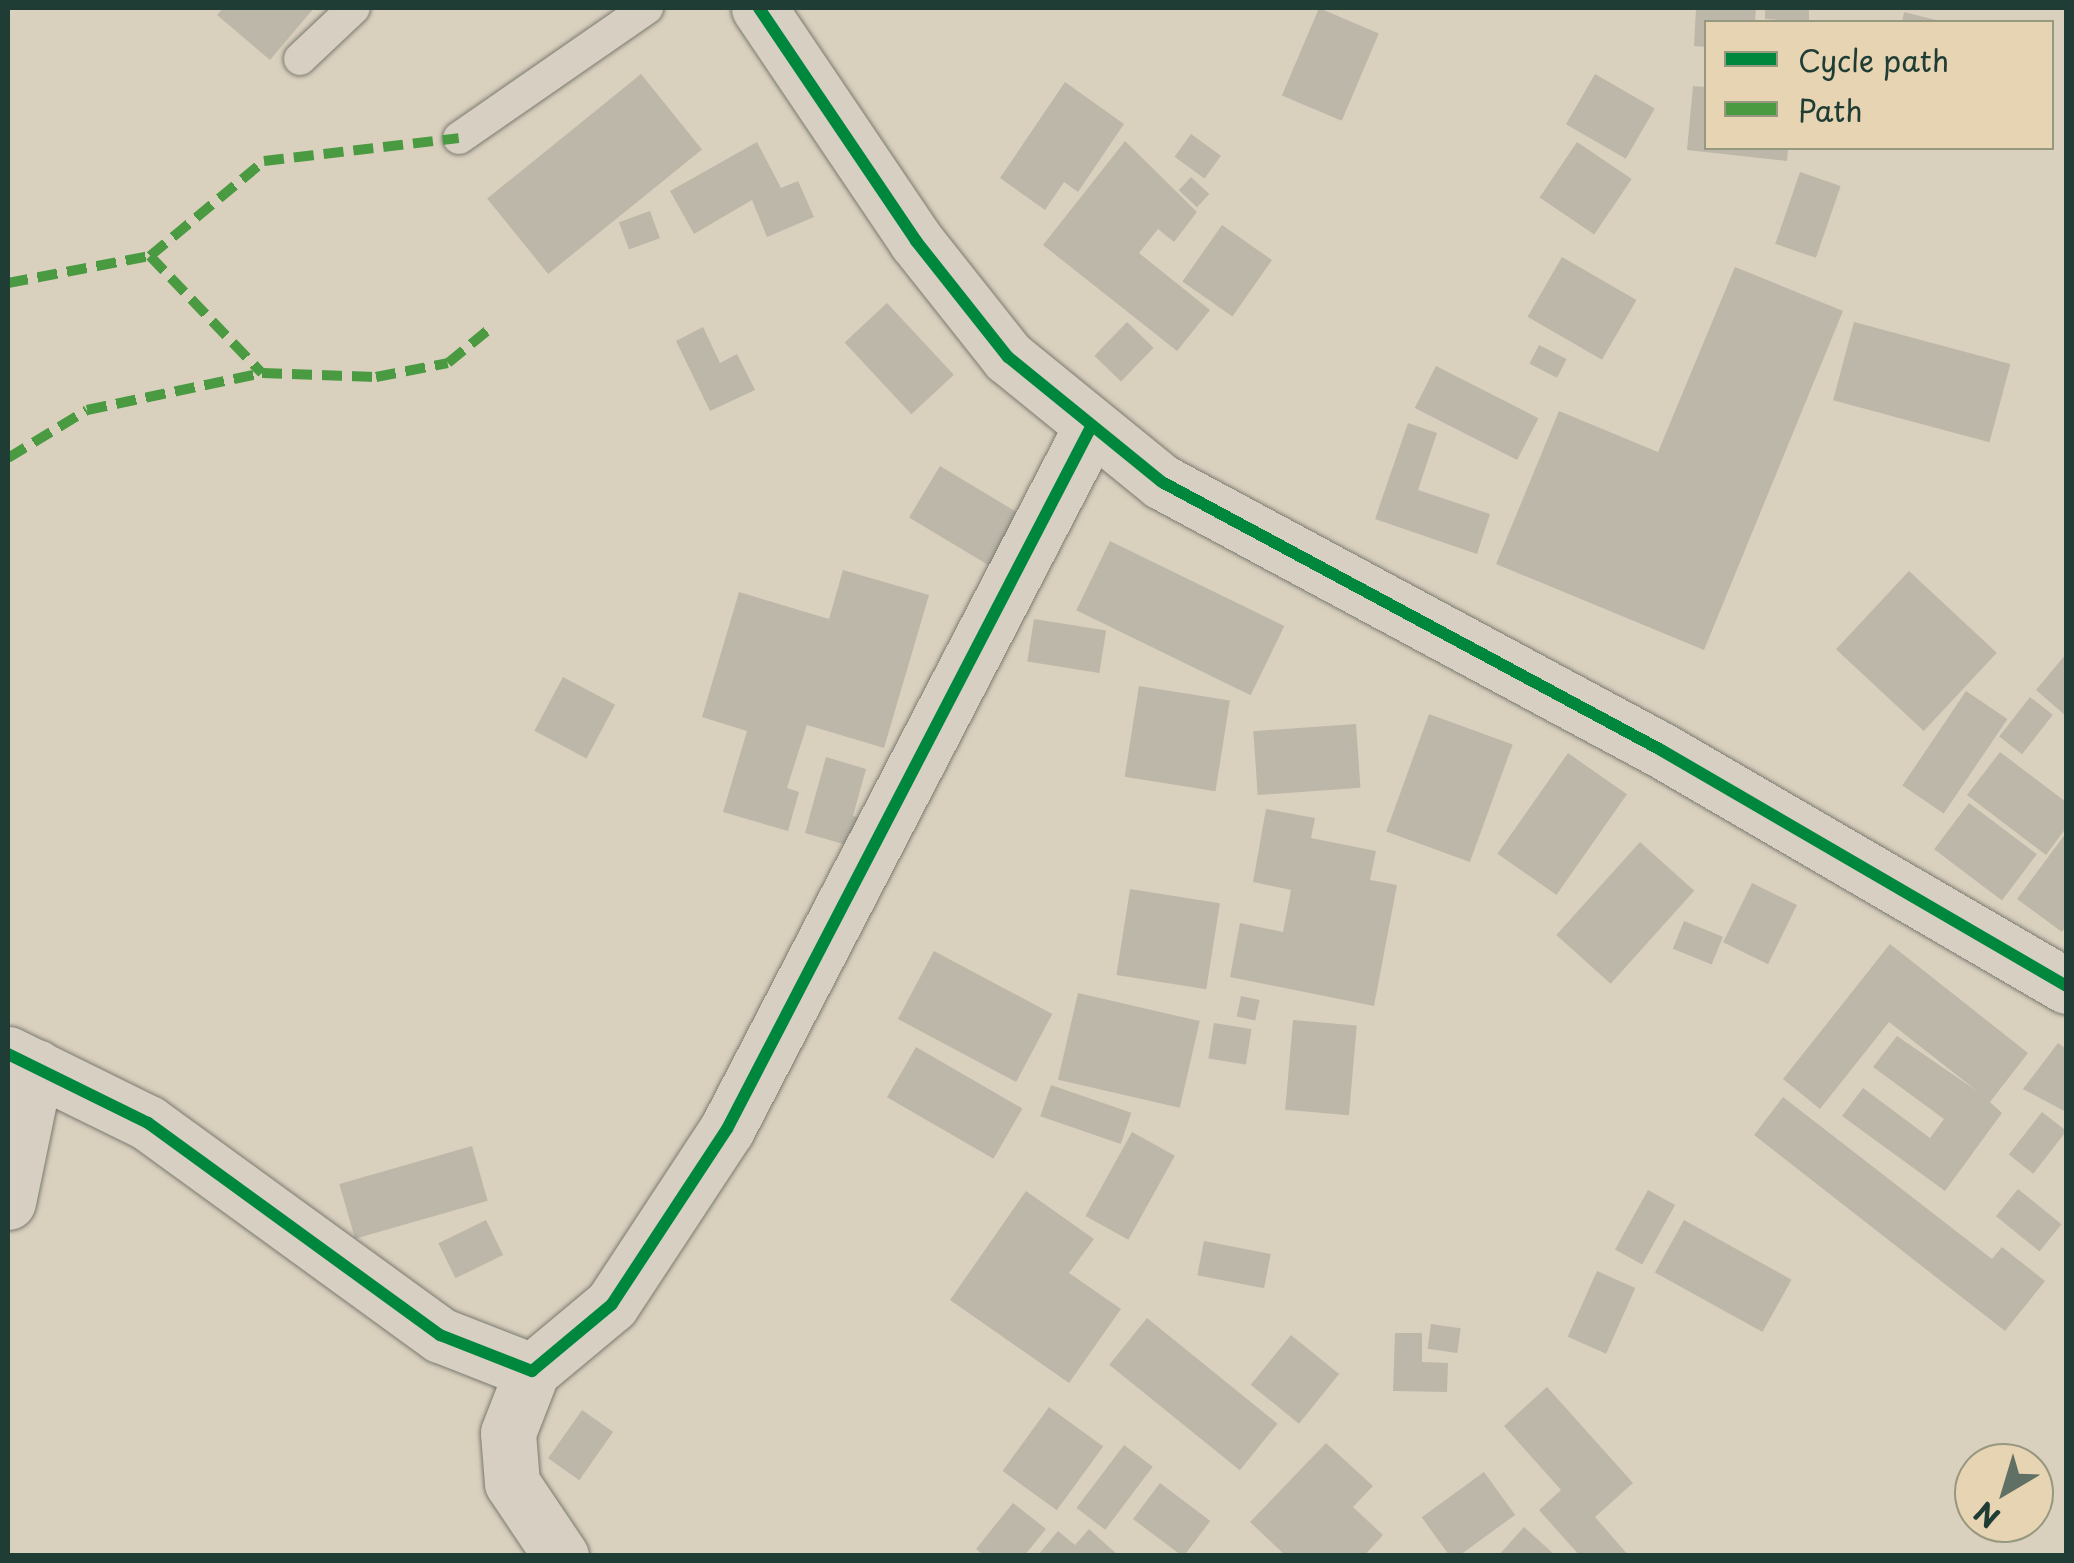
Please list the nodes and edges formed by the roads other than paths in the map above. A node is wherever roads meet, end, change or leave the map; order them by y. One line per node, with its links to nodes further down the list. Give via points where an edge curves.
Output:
1 (354, 8): 4 (lane)
2 (646, 8): 5 (lane)
3 (776, 14): 6 (street, via 916,241 1008,356)
4 (300, 59)
5 (459, 138)
6 (1092, 427): 7 (street, via 1162,482); 10 (street, via 727,1130 612,1304)
7 (2063, 975)
8 (22, 1060): 9 (street); 10 (street, via 148,1123 440,1335)
9 (8, 1202)
10 (532, 1371): 11 (street, via 508,1434 512,1482)
11 (561, 1556)

